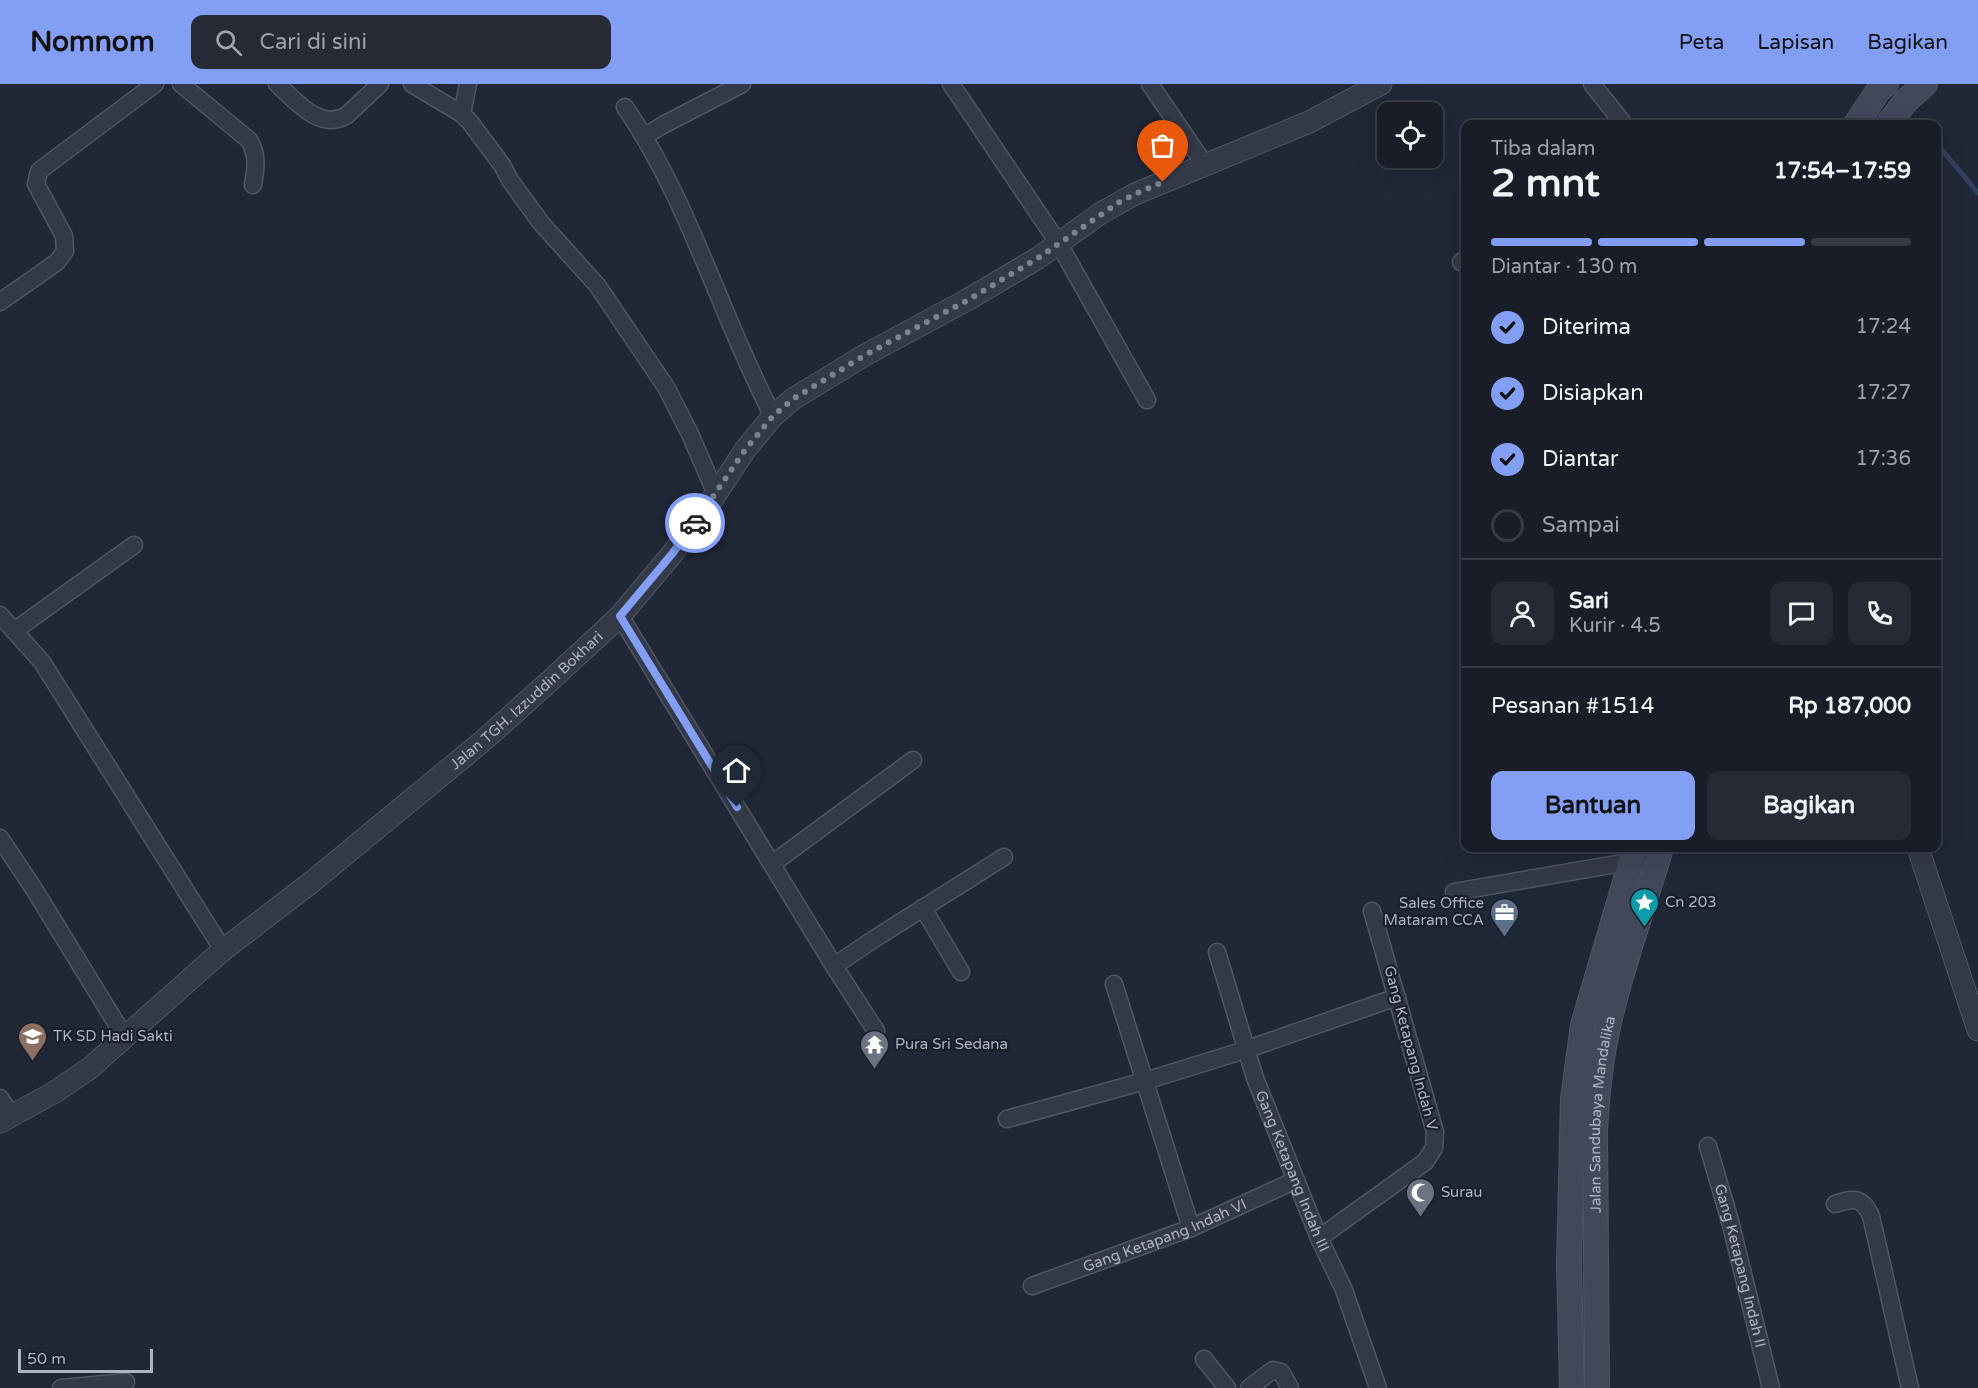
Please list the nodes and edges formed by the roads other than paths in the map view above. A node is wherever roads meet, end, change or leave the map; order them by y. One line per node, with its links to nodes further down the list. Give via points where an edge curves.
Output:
1 (155, 84): 23 (street, via 39,171 36,184 64,236 64,251 58,261)
2 (181, 84): 21 (street, via 249,140 255,151)
3 (277, 84): 4 (street, via 309,113 326,120 347,115)
4 (380, 84)
5 (412, 84): 15 (street)
6 (468, 84): 15 (street)
7 (742, 84): 19 (street)
8 (951, 84): 22 (street)
9 (1150, 84): 20 (street)
10 (1381, 84): 20 (street, Jalan TGH. Izzuddin Bokhari, via 1309,122)
11 (1592, 84): 16 (street)
12 (1924, 84): 18 (main road)
13 (1879, 86): 17 (main road)
14 (625, 107): 19 (street)
15 (462, 114): 26 (street, via 493,151 541,223 597,285 653,366 690,434)
16 (1621, 120)
17 (1858, 120)
18 (1891, 120)
19 (645, 136): 25 (street)
20 (1205, 165): 22 (street, Jalan TGH. Izzuddin Bokhari, via 1135,194)
21 (254, 186)
22 (1059, 244): 24 (street); 25 (street, Jalan TGH. Izzuddin Bokhari, via 968,300 833,374)
23 (0, 302)
24 (1147, 400)
25 (773, 416): 26 (street, Jalan TGH. Izzuddin Bokhari)
26 (716, 494): 29 (street, Jalan TGH. Izzuddin Bokhari)
27 (134, 545): 30 (street)
28 (0, 615): 30 (street)
29 (620, 616): 37 (street); 41 (street, Jalan TGH. Izzuddin Bokhari, via 484,740)
30 (14, 632): 41 (street, via 42,662)
31 (914, 760): 37 (street)
32 (0, 838): 49 (street)
33 (1919, 852): 48 (street)
34 (1660, 853): 35 (street); 68 (main road, Jalan Sandubaya Mandalika, via 1620,979 1598,1089)
35 (1633, 854): 38 (street); 67 (main road, via 1583,1025 1573,1099 1569,1264)
36 (1004, 857): 39 (street)
37 (772, 864): 43 (street)
38 (1454, 892)
39 (923, 908): 43 (street); 44 (street)
40 (1372, 911): 46 (street, Gang Ketapang Indah V)
41 (223, 950): 49 (street, Jalan TGH. Izzuddin Bokhari)
42 (1217, 952): 50 (street, Gang Ketapang Indah III)
43 (834, 966): 47 (street)
44 (962, 972)
45 (1114, 984): 51 (street)
46 (1397, 997): 50 (street); 58 (street, Gang Ketapang Indah V, via 1435,1132 1434,1148 1420,1166)
47 (876, 1030)
48 (1978, 1030)
49 (124, 1036): 52 (street, Jalan TGH. Izzuddin Bokhari, via 90,1068 55,1092)
50 (1245, 1050): 51 (street); 55 (street, Gang Ketapang Indah III)
51 (1145, 1081): 53 (street); 57 (street)
52 (4, 1112)
53 (1007, 1119)
54 (1708, 1146): 69 (street, Gang Ketapang Indah II)
55 (1296, 1180): 57 (street, Gang Ketapang Indah VI); 58 (street, Gang Ketapang Indah III)
56 (1835, 1204): 70 (street, via 1856,1200 1864,1204 1871,1216)
57 (1191, 1228): 59 (street, Gang Ketapang Indah VI)
58 (1319, 1238): 66 (street, Gang Ketapang Indah III, via 1344,1290)
59 (1032, 1286)
60 (1204, 1359): 63 (street)
61 (126, 1382): 62 (street)
62 (61, 1388)
63 (1227, 1388)
64 (1249, 1388): 65 (street, via 1273,1370 1281,1372)
65 (1290, 1388)
66 (1378, 1388)
67 (1572, 1388)
68 (1597, 1388)
69 (1771, 1388)
70 (1910, 1388)

